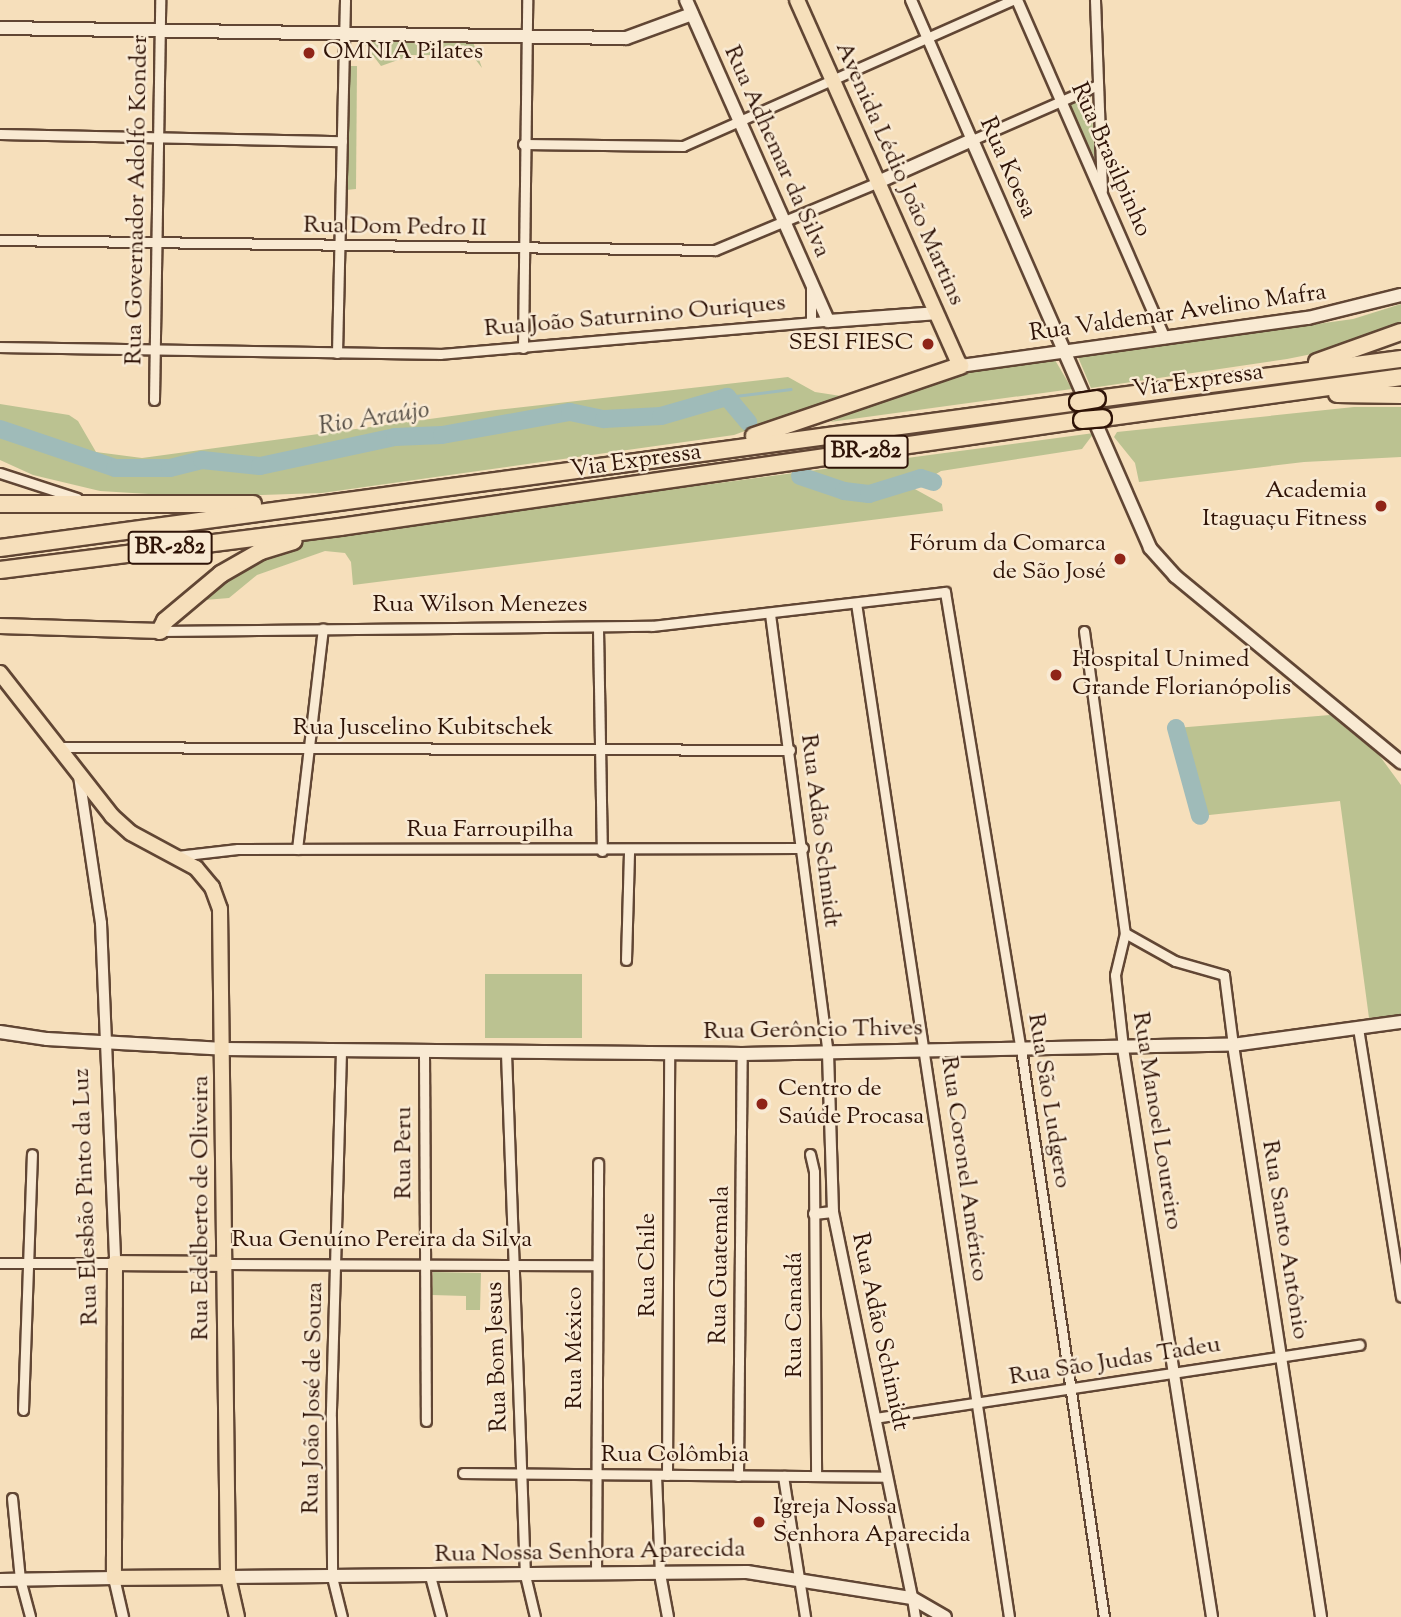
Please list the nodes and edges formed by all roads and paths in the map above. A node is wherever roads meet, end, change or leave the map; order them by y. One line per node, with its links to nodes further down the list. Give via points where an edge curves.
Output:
1 (160, 0): 11 (street, Rua Governador Adolfo Konder)
2 (345, 0): 12 (street)
3 (527, 0): 13 (street)
4 (686, 0): 9 (main road, Rua Adhemar da Silva)
5 (797, 0): 15 (main road, Avenida Lédio João Martins)
6 (911, 0): 14 (street, Rua Koesa)
7 (1015, 0): 14 (street); 17 (street, Rua Brasilpinho)
8 (1095, 0): 16 (street)
9 (692, 14): 13 (main road, via 626,38); 18 (main road, Rua Adhemar da Silva)
10 (0, 28): 11 (main road)
11 (159, 31): 12 (main road); 20 (street, Rua Governador Adolfo Konder)
12 (344, 34): 13 (main road); 22 (street)
13 (526, 38): 23 (street)
14 (928, 38): 15 (street); 21 (street, Rua Koesa)
15 (833, 81): 18 (street); 24 (main road, Avenida Lédio João Martins)
16 (1098, 85): 17 (street); 25 (street)
17 (1061, 101): 21 (street); 25 (street, Rua Brasilpinho)
18 (740, 122): 23 (street, via 672,147); 26 (main road, Rua Adhemar da Silva)
19 (0, 134): 20 (street)
20 (158, 137): 22 (street); 28 (street, Rua Governador Adolfo Konder)
21 (972, 140): 24 (main road); 41 (main road, Rua Koesa)
22 (342, 141): 29 (street)
23 (523, 144): 30 (street)
24 (878, 181): 26 (street, Rua Dom Pedro II); 33 (main road, Avenida Lédio João Martins)
25 (1102, 195): 37 (street, Rua Brasilpinho)
26 (785, 222): 30 (street, Rua Dom Pedro II, via 715,250); 31 (main road, Rua Adhemar da Silva)
27 (0, 240): 28 (street, Rua Dom Pedro II)
28 (156, 243): 29 (street, Rua Dom Pedro II); 40 (street, Rua Governador Adolfo Konder)
29 (340, 246): 30 (street, Rua Dom Pedro II); 42 (street)
30 (521, 249): 39 (street)
31 (811, 285): 34 (street); 35 (main road, Rua Adhemar da Silva)
32 (1401, 296): 37 (main road, Rua Valdemar Avelino Mafra, via 1336,313)
33 (936, 313): 35 (main road, Rua João Saturnino Ouriques); 44 (main road, Avenida Lédio João Martins)
34 (811, 319)
35 (828, 321): 39 (street, Rua João Saturnino Ouriques)
36 (1401, 332): 45 (highway)
37 (1165, 338): 41 (main road, Rua Valdemar Avelino Mafra)
38 (0, 347): 40 (street, Rua João Saturnino Ouriques)
39 (523, 348): 42 (street, Rua João Saturnino Ouriques, via 440,354)
40 (155, 350): 42 (street, Rua João Saturnino Ouriques); 49 (street, Rua Governador Adolfo Konder)
41 (1066, 352): 44 (main road, Rua Valdemar Avelino Mafra); 71 (main road, Rua Koesa, via 1133,515 1158,559)
42 (337, 353)
43 (1401, 359): 45 (highway)
44 (960, 366): 50 (highway)
45 (1271, 376): 50 (highway, Via Expressa / BR-282, bridge)
46 (1401, 377): 47 (highway)
47 (1278, 394): 48 (highway); 55 (highway, Via Expressa / BR-282, bridge)
48 (1401, 396)
49 (154, 400)
50 (712, 449): 54 (highway, Via Expressa / BR-282)
51 (0, 473): 52 (street, via 38,489)
52 (96, 503): 53 (highway); 54 (highway)
53 (0, 504)
54 (304, 505): 56 (highway, Via Expressa / BR-282)
55 (340, 527): 57 (highway, Via Expressa / BR-282); 64 (highway, via 243,561 205,586 165,621)
56 (0, 548)
57 (0, 570)
58 (945, 592): 59 (street, Rua Wilson Menezes); 87 (street, Rua São Ludgero)
59 (856, 603): 60 (street, Rua Wilson Menezes); 88 (street, Rua Coronel Américo)
60 (770, 614): 63 (street, Rua Wilson Menezes); 70 (street, Rua Adão Schmidt)
61 (3, 626): 64 (main road, Rua Wilson Menezes)
62 (323, 629): 63 (street, Rua Wilson Menezes); 64 (street, Rua Wilson Menezes); 68 (street)
63 (598, 629): 69 (street)
64 (160, 631)
65 (1084, 631): 78 (street, Rua Manoel Loureiro)
66 (0, 673): 67 (main road, Rua Edelberto de Oliveira)
67 (56, 747): 68 (street, Rua Juscelino Kubitschek); 72 (main road, Rua Edelberto de Oliveira)
68 (310, 748): 69 (street, Rua Juscelino Kubitschek); 74 (street)
69 (600, 749): 70 (street, Rua Juscelino Kubitschek); 75 (street)
70 (790, 750): 73 (street, Rua Adão Schmidt)
71 (1401, 762)
72 (79, 776): 77 (main road, Rua Edelberto de Oliveira, via 121,825); 83 (street, Rua Elesbão Pinto da Luz, via 101,923)
73 (803, 848): 76 (street, Rua Farroupilha); 92 (street, Rua Adão Schmidt)
74 (297, 849): 75 (street, Rua Farroupilha); 77 (street, Rua Farroupilha)
75 (602, 851): 76 (street, Rua Farroupilha)
76 (629, 851): 79 (street)
77 (177, 856): 86 (main road, Rua Edelberto de Oliveira, via 205,877 220,909)
78 (1125, 933): 84 (street, Rua Santo Antônio, via 1175,961 1224,975); 85 (street, Rua Manoel Loureiro, via 1115,975)
79 (626, 960)
80 (1401, 1021): 81 (main road, Rua Gerôncio Thives)
81 (1358, 1028): 84 (main road, Rua Gerôncio Thives); 108 (street)
82 (0, 1031): 83 (main road, Rua Gerôncio Thives)
83 (105, 1043): 86 (main road, Rua Gerôncio Thives); 102 (street, Rua Elesbão Pinto da Luz)
84 (1233, 1045): 85 (main road, Rua Gerôncio Thives); 110 (street, Rua Santo Antônio)
85 (1123, 1048): 87 (main road, Rua Gerôncio Thives); 111 (street, Rua Manoel Loureiro)
86 (224, 1049): 89 (main road, Rua Gerôncio Thives); 103 (main road, Rua Edelberto de Oliveira)
87 (1021, 1049): 88 (main road, Rua Gerôncio Thives); 112 (street, Rua São Ludgero)
88 (926, 1051): 92 (main road, Rua Gerôncio Thives); 113 (street, Rua Coronel Américo)
89 (341, 1052): 90 (main road, Rua Gerôncio Thives); 104 (street, Rua João José de Souza)
90 (424, 1053): 91 (main road, Rua Gerôncio Thives); 105 (street, Rua Peru)
91 (506, 1053): 93 (main road, Rua Gerôncio Thives); 106 (street, Rua Bom Jesus)
92 (828, 1053): 94 (main road, Rua Gerôncio Thives); 98 (street, Rua Adão Schimidt)
93 (669, 1054): 94 (main road, Rua Gerôncio Thives); 120 (street, Rua Chile)
94 (742, 1054): 121 (street, Rua Guatemala)
95 (32, 1154): 101 (street)
96 (810, 1154): 99 (street, Rua Canadá)
97 (598, 1163): 107 (street, Rua México)
98 (833, 1212): 99 (street); 115 (street, Rua Adão Schimidt)
99 (814, 1214): 123 (street, Rua Canadá)
100 (0, 1263): 101 (street, Rua Genuíno Pereira da Silva)
101 (32, 1263): 102 (street, Rua Genuíno Pereira da Silva); 114 (street)
102 (115, 1263): 103 (main road, Rua Genuíno Pereira da Silva); 132 (main road, Rua Elesbão Pinto da Luz)
103 (225, 1264): 104 (street, Rua Genuíno Pereira da Silva); 130 (main road, Rua Edelberto de Oliveira)
104 (334, 1264): 105 (street, Rua Genuíno Pereira da Silva); 131 (street, Rua João José de Souza)
105 (425, 1264): 106 (street, Rua Genuíno Pereira da Silva); 116 (street, Rua Peru)
106 (513, 1264): 107 (street, Rua Genuíno Pereira da Silva); 118 (street, Rua Bom Jesus)
107 (596, 1265): 119 (street, Rua México)
108 (1401, 1297)
109 (1360, 1345): 110 (street, Rua São Judas Tadeu)
110 (1281, 1357): 111 (street, Rua São Judas Tadeu); 150 (street, Rua Santo Antônio)
111 (1174, 1373): 112 (street, Rua São Judas Tadeu); 149 (street, Rua Manoel Loureiro)
112 (1070, 1388): 113 (street, Rua São Judas Tadeu); 148 (street, Rua São Ludgero)
113 (978, 1402): 115 (street, Rua São Judas Tadeu); 147 (street, Rua Coronel Américo)
114 (23, 1410)
115 (875, 1418): 124 (street, Rua Adão Schimidt)
116 (426, 1420)
117 (463, 1473): 118 (street, Rua Colômbia)
118 (521, 1474): 119 (street, Rua Colômbia); 128 (street, Rua Bom Jesus)
119 (596, 1474): 120 (street, Rua Colômbia); 126 (street, Rua México)
120 (662, 1475): 121 (street, Rua Colômbia); 127 (street, Rua Chile)
121 (737, 1476): 122 (street, Rua Colômbia)
122 (783, 1476): 123 (street, Rua Colômbia); 134 (street)
123 (816, 1476): 124 (street, Rua Colômbia)
124 (887, 1477): 136 (street, Rua Adão Schimidt)
125 (12, 1498): 133 (street)
126 (596, 1574): 127 (main road, Rua Nossa Senhora Aparecida); 128 (main road, Rua Nossa Senhora Aparecida)
127 (660, 1574): 134 (main road, Rua Nossa Senhora Aparecida, via 731,1571); 143 (street)
128 (525, 1575): 129 (main road, Rua Nossa Senhora Aparecida); 142 (street, Rua Bom Jesus)
129 (430, 1576): 131 (main road, Rua Nossa Senhora Aparecida); 141 (street)
130 (228, 1577): 131 (main road, Rua Nossa Senhora Aparecida); 132 (main road); 137 (main road, Rua Edelberto de Oliveira)
131 (332, 1577): 140 (street, Rua João José de Souza)
132 (114, 1578): 133 (main road); 139 (street, Rua Elesbão Pinto da Luz)
133 (20, 1579): 135 (main road); 138 (street)
134 (798, 1579): 136 (main road, Rua Nossa Senhora Aparecida); 144 (street)
135 (0, 1580)
136 (912, 1598): 145 (street, Rua Adão Schimidt); 146 (main road, Rua Nossa Senhora Aparecida)
137 (235, 1615)
138 (30, 1617)
139 (123, 1617)
140 (342, 1617)
141 (441, 1617)
142 (535, 1617)
143 (668, 1617)
144 (805, 1617)
145 (915, 1617)
146 (945, 1617)
147 (1009, 1617)
148 (1104, 1617)
149 (1212, 1617)
150 (1321, 1617)

